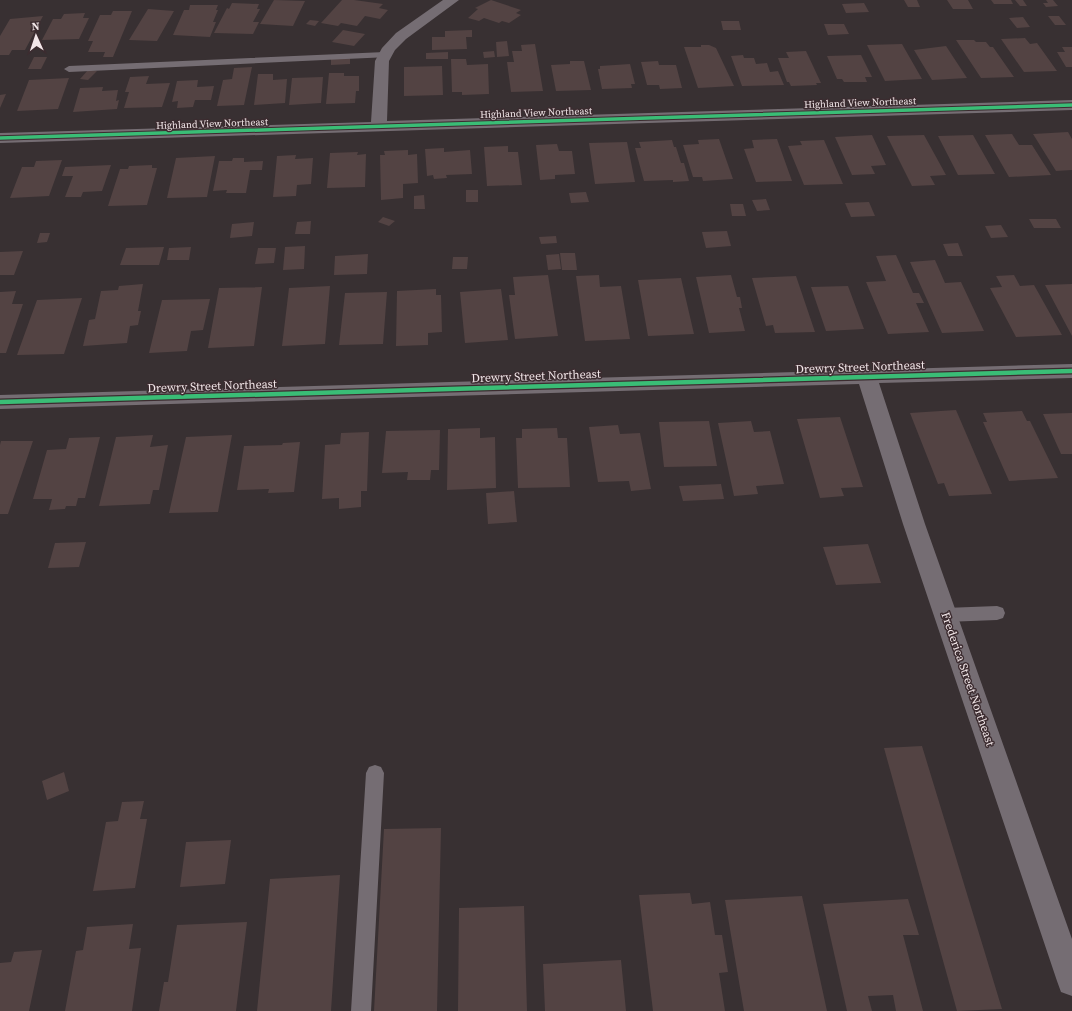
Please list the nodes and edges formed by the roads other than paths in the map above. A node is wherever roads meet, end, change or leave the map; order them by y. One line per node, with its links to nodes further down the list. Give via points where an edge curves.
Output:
1 (452, 0): 2 (street, via 401,36)
2 (385, 55): 3 (lane); 5 (street, via 382,61)
3 (69, 69)
4 (1072, 105): 5 (street, Highland View Northeast)
5 (379, 126): 6 (street, Highland View Northeast)
6 (0, 138)
7 (1072, 371): 8 (street, Drewry Street Northeast)
8 (867, 377): 9 (street, Drewry Street Northeast); 11 (street, Frederica Street Northeast)
9 (0, 402)
10 (997, 613): 11 (lane)
11 (945, 615): 13 (street, Frederica Street Northeast)
12 (375, 773): 14 (lane)
13 (1072, 981)
14 (362, 1011)

